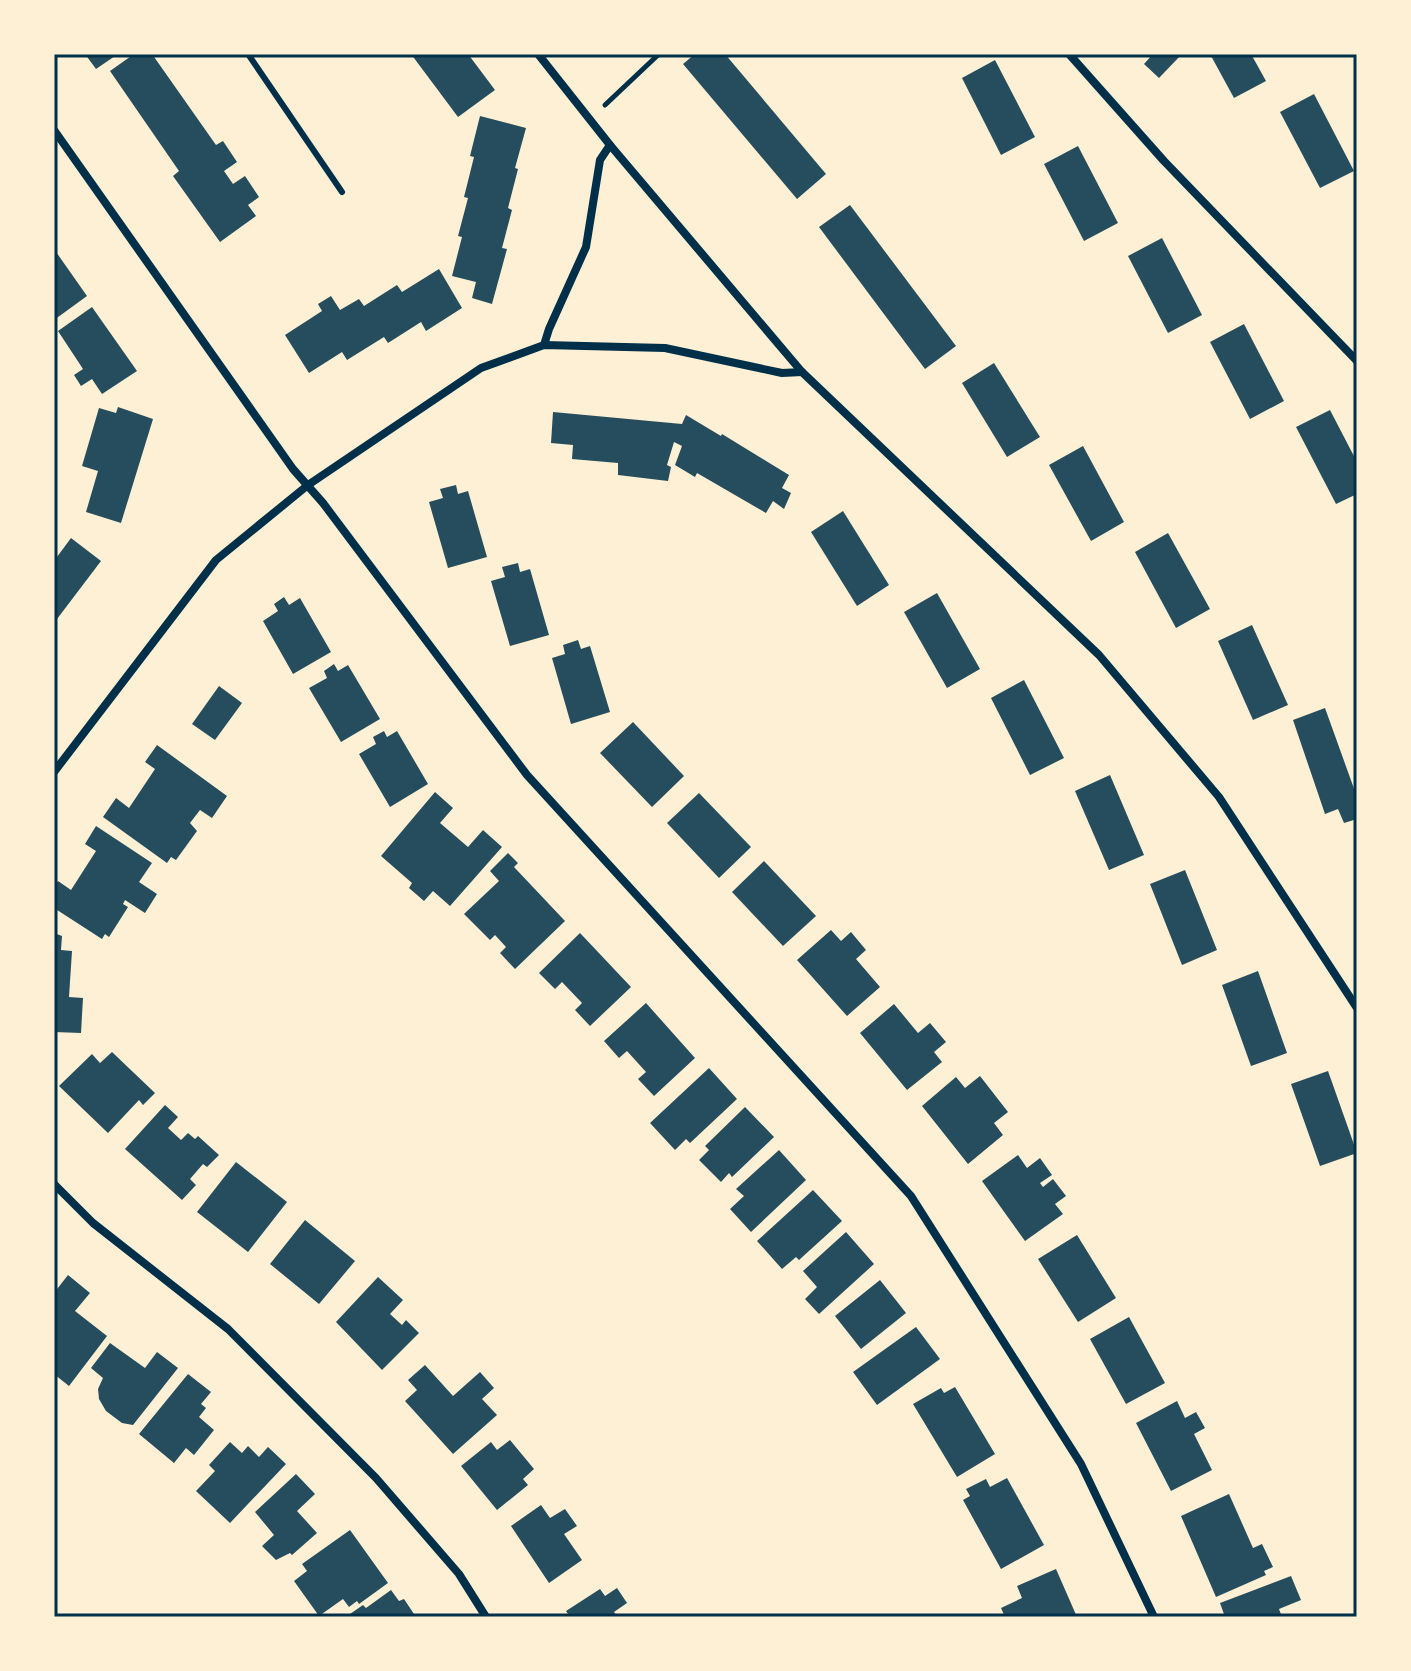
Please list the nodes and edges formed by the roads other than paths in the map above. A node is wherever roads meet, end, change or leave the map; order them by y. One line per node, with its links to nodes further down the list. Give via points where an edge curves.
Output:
1 (248, 54): 6 (lane)
2 (538, 54): 5 (street)
3 (1069, 54): 8 (street)
4 (54, 130): 10 (street)
5 (610, 145): 7 (street, via 600,160 586,247); 9 (street)
6 (342, 192)
7 (544, 345): 9 (street, via 665,348 782,373); 10 (street, via 481,368)
8 (1357, 361)
9 (802, 372): 12 (street, via 1099,655 1219,797)
10 (308, 485): 11 (street, via 216,560); 15 (street, via 527,775 911,1196 1081,1464)
11 (54, 772)
12 (1357, 1008)
13 (54, 1184): 14 (street, via 93,1223 228,1329 376,1478 459,1574)
14 (486, 1617)
15 (1154, 1617)

